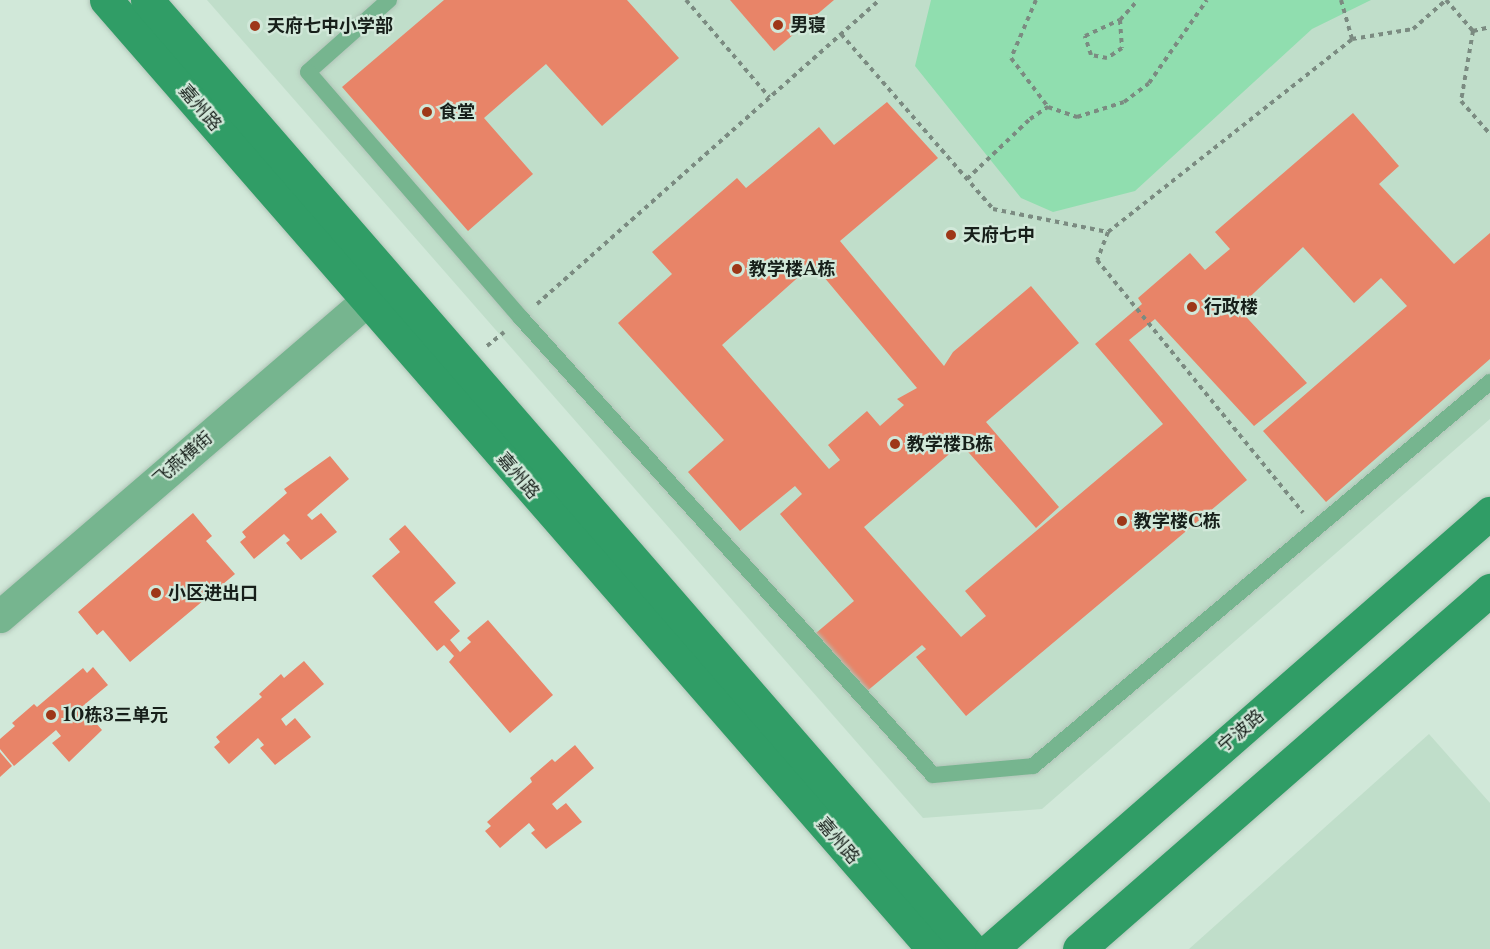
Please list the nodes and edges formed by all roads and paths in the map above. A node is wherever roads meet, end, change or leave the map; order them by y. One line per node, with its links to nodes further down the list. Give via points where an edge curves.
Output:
1 (106, 0): 21 (street, 嘉州路)
2 (147, 0): 23 (street)
3 (389, 0): 22 (lane, via 308,72)
4 (686, 0): 16 (path)
5 (880, 0): 14 (path)
6 (1036, 0): 17 (path, via 1011,58)
7 (1138, 0): 11 (path)
8 (1207, 0): 17 (path, via 1168,60 1149,83 1124,102 1077,117)
9 (1341, 0): 15 (path)
10 (1446, 0): 13 (path); 15 (path, via 1413,29)
11 (1120, 20): 11 (path, via 1085,36 1091,55 1107,58 1122,48)
12 (1490, 27): 13 (path)
13 (1473, 31): 18 (path, via 1461,100)
14 (841, 34): 16 (path); 19 (path)
15 (1352, 39): 20 (path)
16 (769, 97): 22 (path)
17 (1048, 107): 19 (path)
18 (1490, 134)
19 (967, 179): 20 (path, via 993,209)
20 (1108, 232): 26 (path, via 1097,260)
21 (367, 301): 28 (street, 飞燕横街); 29 (street, 嘉州路)
22 (521, 318): 23 (path); 26 (lane, via 933,775 1034,766)
23 (464, 365): 30 (street)
24 (1490, 382): 26 (lane)
25 (1490, 513): 31 (street, 宁波路)
26 (1316, 528)
27 (1490, 590): 32 (street)
28 (0, 617)
29 (933, 949)
30 (971, 949)
31 (991, 949)
32 (1079, 949)

